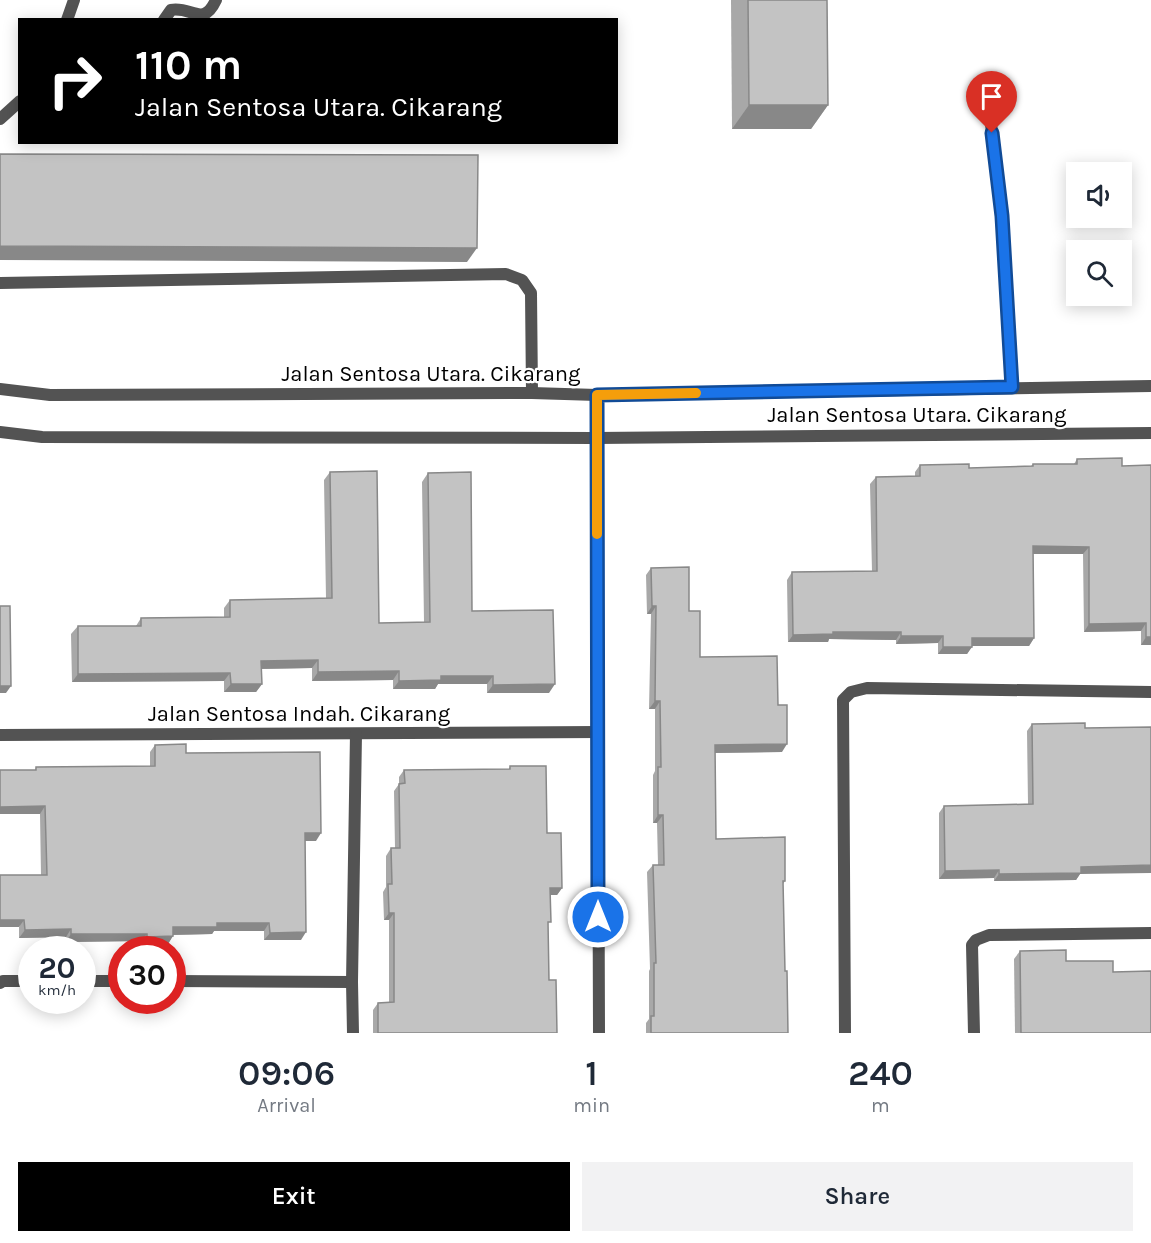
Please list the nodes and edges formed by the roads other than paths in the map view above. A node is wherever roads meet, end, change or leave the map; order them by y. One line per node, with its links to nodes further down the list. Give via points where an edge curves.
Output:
1 (74, 0): 3 (street)
2 (216, 0): 4 (street, via 206,15 177,9)
3 (68, 18)
4 (165, 18)
5 (987, 91): 10 (street, via 1002,216)
6 (18, 103): 7 (street)
7 (0, 119)
8 (0, 283): 12 (street, via 506,274 522,280 531,292)
9 (1151, 386): 10 (street, Jalan Sentosa Utara. Cikarang)
10 (1012, 387): 13 (street, Jalan Sentosa Utara. Cikarang)
11 (0, 389): 12 (street, Jalan Sentosa Utara. Cikarang, via 50,395)
12 (532, 393): 13 (street, Jalan Sentosa Utara. Cikarang)
13 (597, 395): 16 (street)
14 (0, 432): 16 (street, Jalan Sentosa Utara. Cikarang, via 42,437)
15 (1151, 433): 16 (street, Jalan Sentosa Utara. Cikarang)
16 (596, 438): 18 (street)
17 (1151, 692): 28 (street, via 867,688 851,692 843,700)
18 (598, 732): 19 (street, Jalan Sentosa Indah. Cikarang); 27 (street)
19 (356, 734): 20 (street, Jalan Sentosa Indah. Cikarang); 24 (street)
20 (0, 735)
21 (1151, 933): 29 (street, via 982,937 972,945)
22 (18, 981): 25 (street)
23 (186, 981): 24 (street)
24 (352, 982): 26 (street)
25 (0, 983)
26 (353, 1033)
27 (599, 1033)
28 (845, 1033)
29 (974, 1033)

